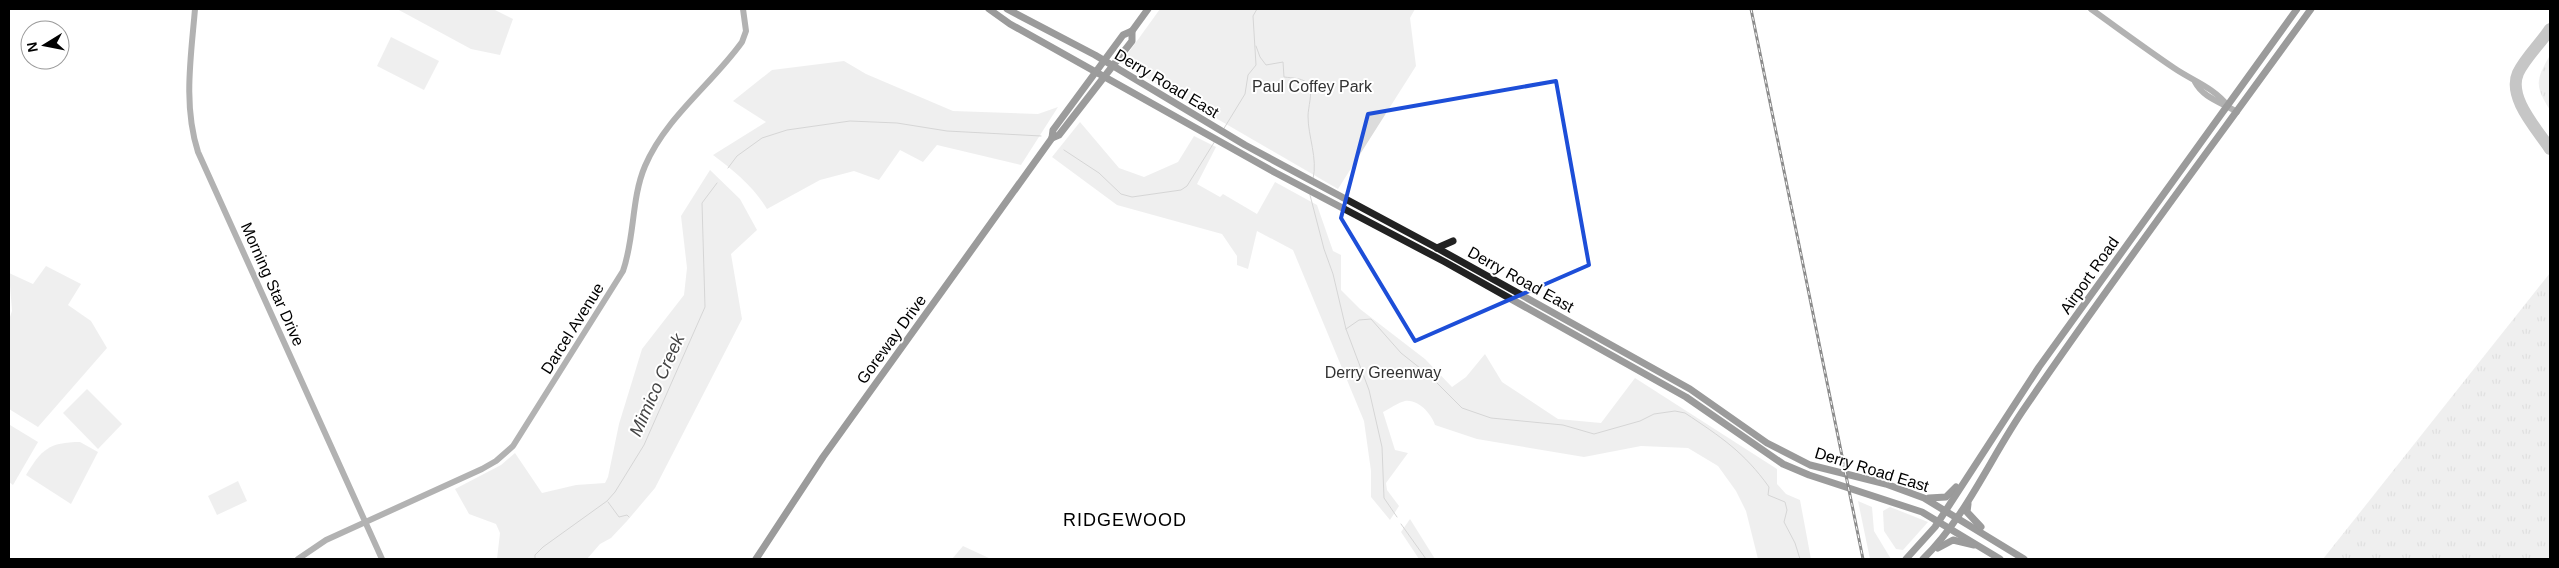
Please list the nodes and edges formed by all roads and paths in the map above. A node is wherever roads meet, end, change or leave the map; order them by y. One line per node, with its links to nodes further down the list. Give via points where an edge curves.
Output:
1 (195, 9): 31 (street, Morning Star Drive, via 189,103 198,152)
2 (743, 9): 31 (street, Darcel Avenue, via 746,32 742,42 666,131 645,166 624,271 513,446 482,469)
3 (989, 9): 12 (main road, Derry Road East)
4 (1007, 9): 10 (main road, Derry Road East)
5 (1148, 9): 9 (main road, Goreway Drive)
6 (2091, 9): 14 (street, via 2195,82 2204,84)
7 (2297, 9): 14 (main road, Airport Road)
8 (2311, 9): 16 (main road, Airport Road)
9 (1132, 31): 10 (main road, Goreway Drive, via 1123,35); 11 (main road, Goreway Drive, via 1132,41)
10 (1103, 61): 11 (main road, Derry Road East); 12 (main road, Goreway Drive)
11 (1112, 67): 13 (main road, Goreway Drive); 15 (main road, Derry Road East)
12 (1096, 71): 13 (main road, Derry Road East); 18 (main road, Goreway Drive, via 1053,130)
13 (1104, 77): 17 (main road, Derry Road East); 18 (main road, Goreway Drive, via 1059,135)
14 (2228, 106): 16 (street); 25 (main road, Airport Road, via 2039,367)
15 (1178, 107): 17 (main road); 19 (main road, Derry Road East)
16 (2237, 112): 26 (main road, Airport Road, via 2026,406)
17 (1173, 115): 20 (main road, Derry Road East)
18 (1052, 138): 38 (main road, Goreway Drive, via 828,450)
19 (1245, 145): 20 (main road); 21 (main road, Derry Road East)
20 (1241, 153): 22 (main road, Derry Road East)
21 (1299, 174): 22 (main road, via 1301,180); 24 (main road, Derry Road East)
22 (1294, 183): 30 (main road, Derry Road East, via 1445,262 1686,397 1792,468 1905,504)
23 (1453, 241): 24 (main road)
24 (1437, 248): 27 (main road, Derry Road East, via 1690,389 1750,432 1794,458)
25 (1972, 469): 27 (main road, via 1966,471 1954,491 1946,497 1928,498); 28 (main road, Airport Road)
26 (1983, 475): 29 (main road, Airport Road); 33 (main road, via 1966,508)
27 (1914, 494): 28 (main road, Derry Road East)
28 (1946, 510): 29 (main road, Derry Road East); 30 (main road, Airport Road)
29 (1958, 517): 32 (main road, Airport Road); 33 (main road, Derry Road East)
30 (1939, 521): 32 (main road, Derry Road East); 39 (main road, Airport Road)
31 (365, 522): 36 (street, Darcel Avenue, via 321,543); 37 (street, Morning Star Drive)
32 (1950, 527): 34 (main road, Derry Road East); 35 (main road, Airport Road)
33 (1992, 539): 42 (main road, Derry Road East)
34 (1978, 544): 35 (main road, via 1953,540); 41 (main road, Derry Road East)
35 (1932, 550): 40 (main road, Airport Road)
36 (298, 559)
37 (382, 559)
38 (756, 559)
39 (1906, 559)
40 (1923, 559)
41 (2000, 559)
42 (2024, 559)

